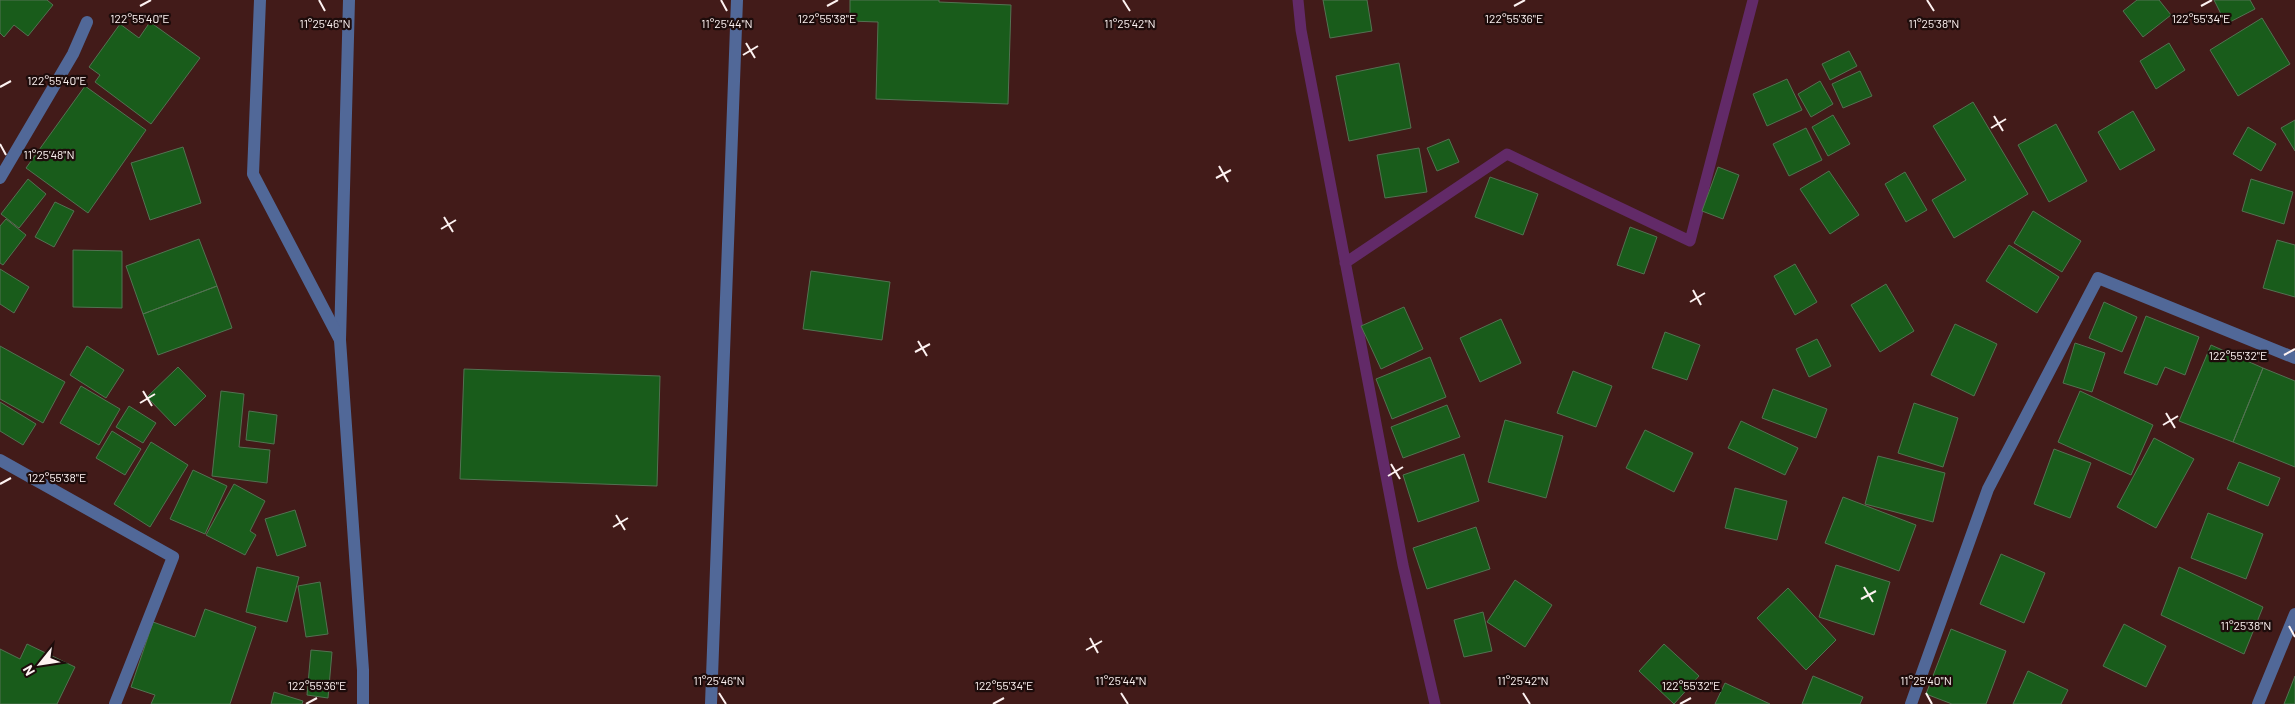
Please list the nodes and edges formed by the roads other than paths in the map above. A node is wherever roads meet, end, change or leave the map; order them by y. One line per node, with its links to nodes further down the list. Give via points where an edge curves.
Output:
1 (260, 0): 6 (street, via 253,174)
2 (349, 0): 6 (street)
3 (737, 0): 12 (street)
4 (87, 22): 5 (street, via 73,54)
5 (0, 178)
6 (340, 340): 11 (street)
7 (2295, 358): 13 (street, via 2098,278 1988,489)
8 (0, 460): 10 (street, via 173,557)
9 (2295, 614): 14 (street)
10 (115, 704)
11 (363, 704)
12 (711, 704)
13 (1911, 704)
14 (2258, 704)

